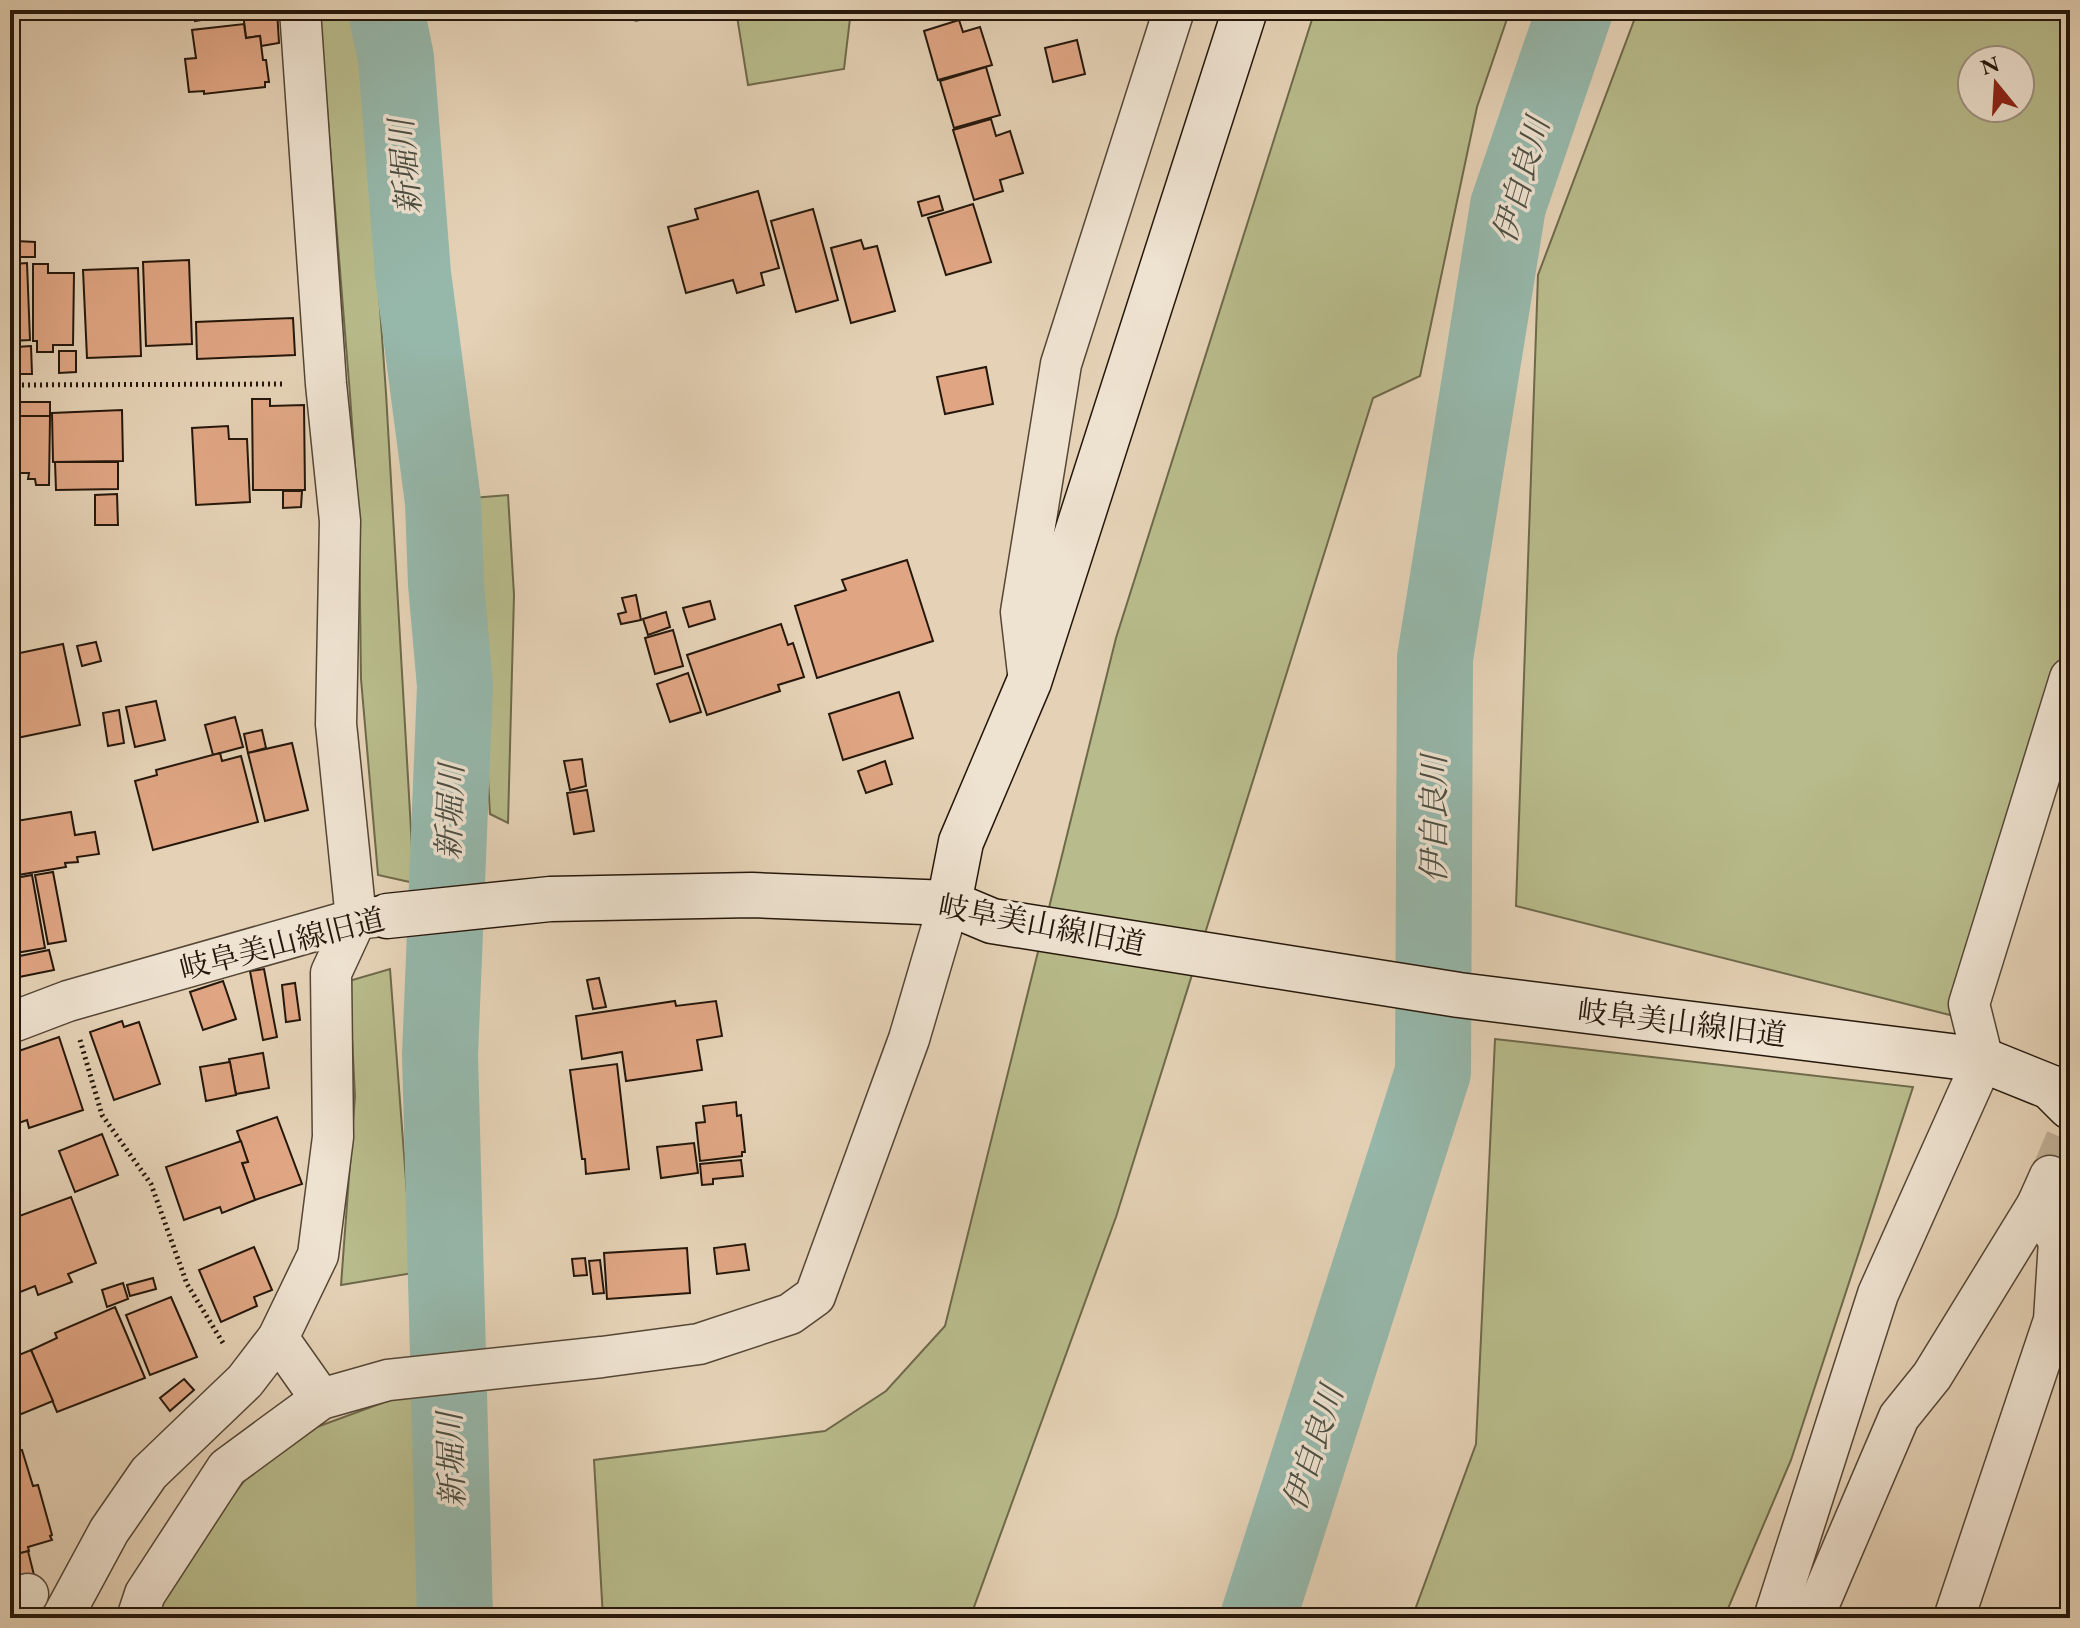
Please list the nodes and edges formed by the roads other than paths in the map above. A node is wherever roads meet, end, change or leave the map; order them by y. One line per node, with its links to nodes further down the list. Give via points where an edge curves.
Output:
1 (300, 10): 9 (street, via 340,521 336,724)
2 (1174, 10): 5 (street, via 1061,364 1021,612)
3 (1245, 10): 5 (street)
4 (2070, 678): 7 (street)
5 (1029, 682): 8 (street, via 961,842)
6 (2070, 748): 7 (street)
7 (2037, 782): 11 (street, via 1969,1004)
8 (949, 903): 9 (street, 岐阜美山線旧道, via 752,895 550,899); 11 (street, 岐阜美山線旧道, via 992,921 1459,995); 14 (street, via 909,1039 815,1296 790,1314 699,1344 388,1380)
9 (372, 917): 10 (street, 岐阜美山線旧道, via 68,1001); 13 (street, via 331,973 333,1137 318,1255)
10 (10, 1023)
11 (1983, 1060): 12 (street, 岐阜美山線旧道, via 2050,1087); 17 (street, via 1878,1294)
12 (2070, 1107)
13 (278, 1338): 14 (street); 15 (street, via 245,1381 149,1473 109,1531)
14 (321, 1399): 16 (street, via 227,1468 145,1594)
15 (62, 1618)
16 (137, 1618)
17 (1774, 1618)
18 (1813, 1618): 19 (street, via 1899,1417 1932,1376 2044,1191 2059,1241 2054,1320)
19 (1954, 1618)

